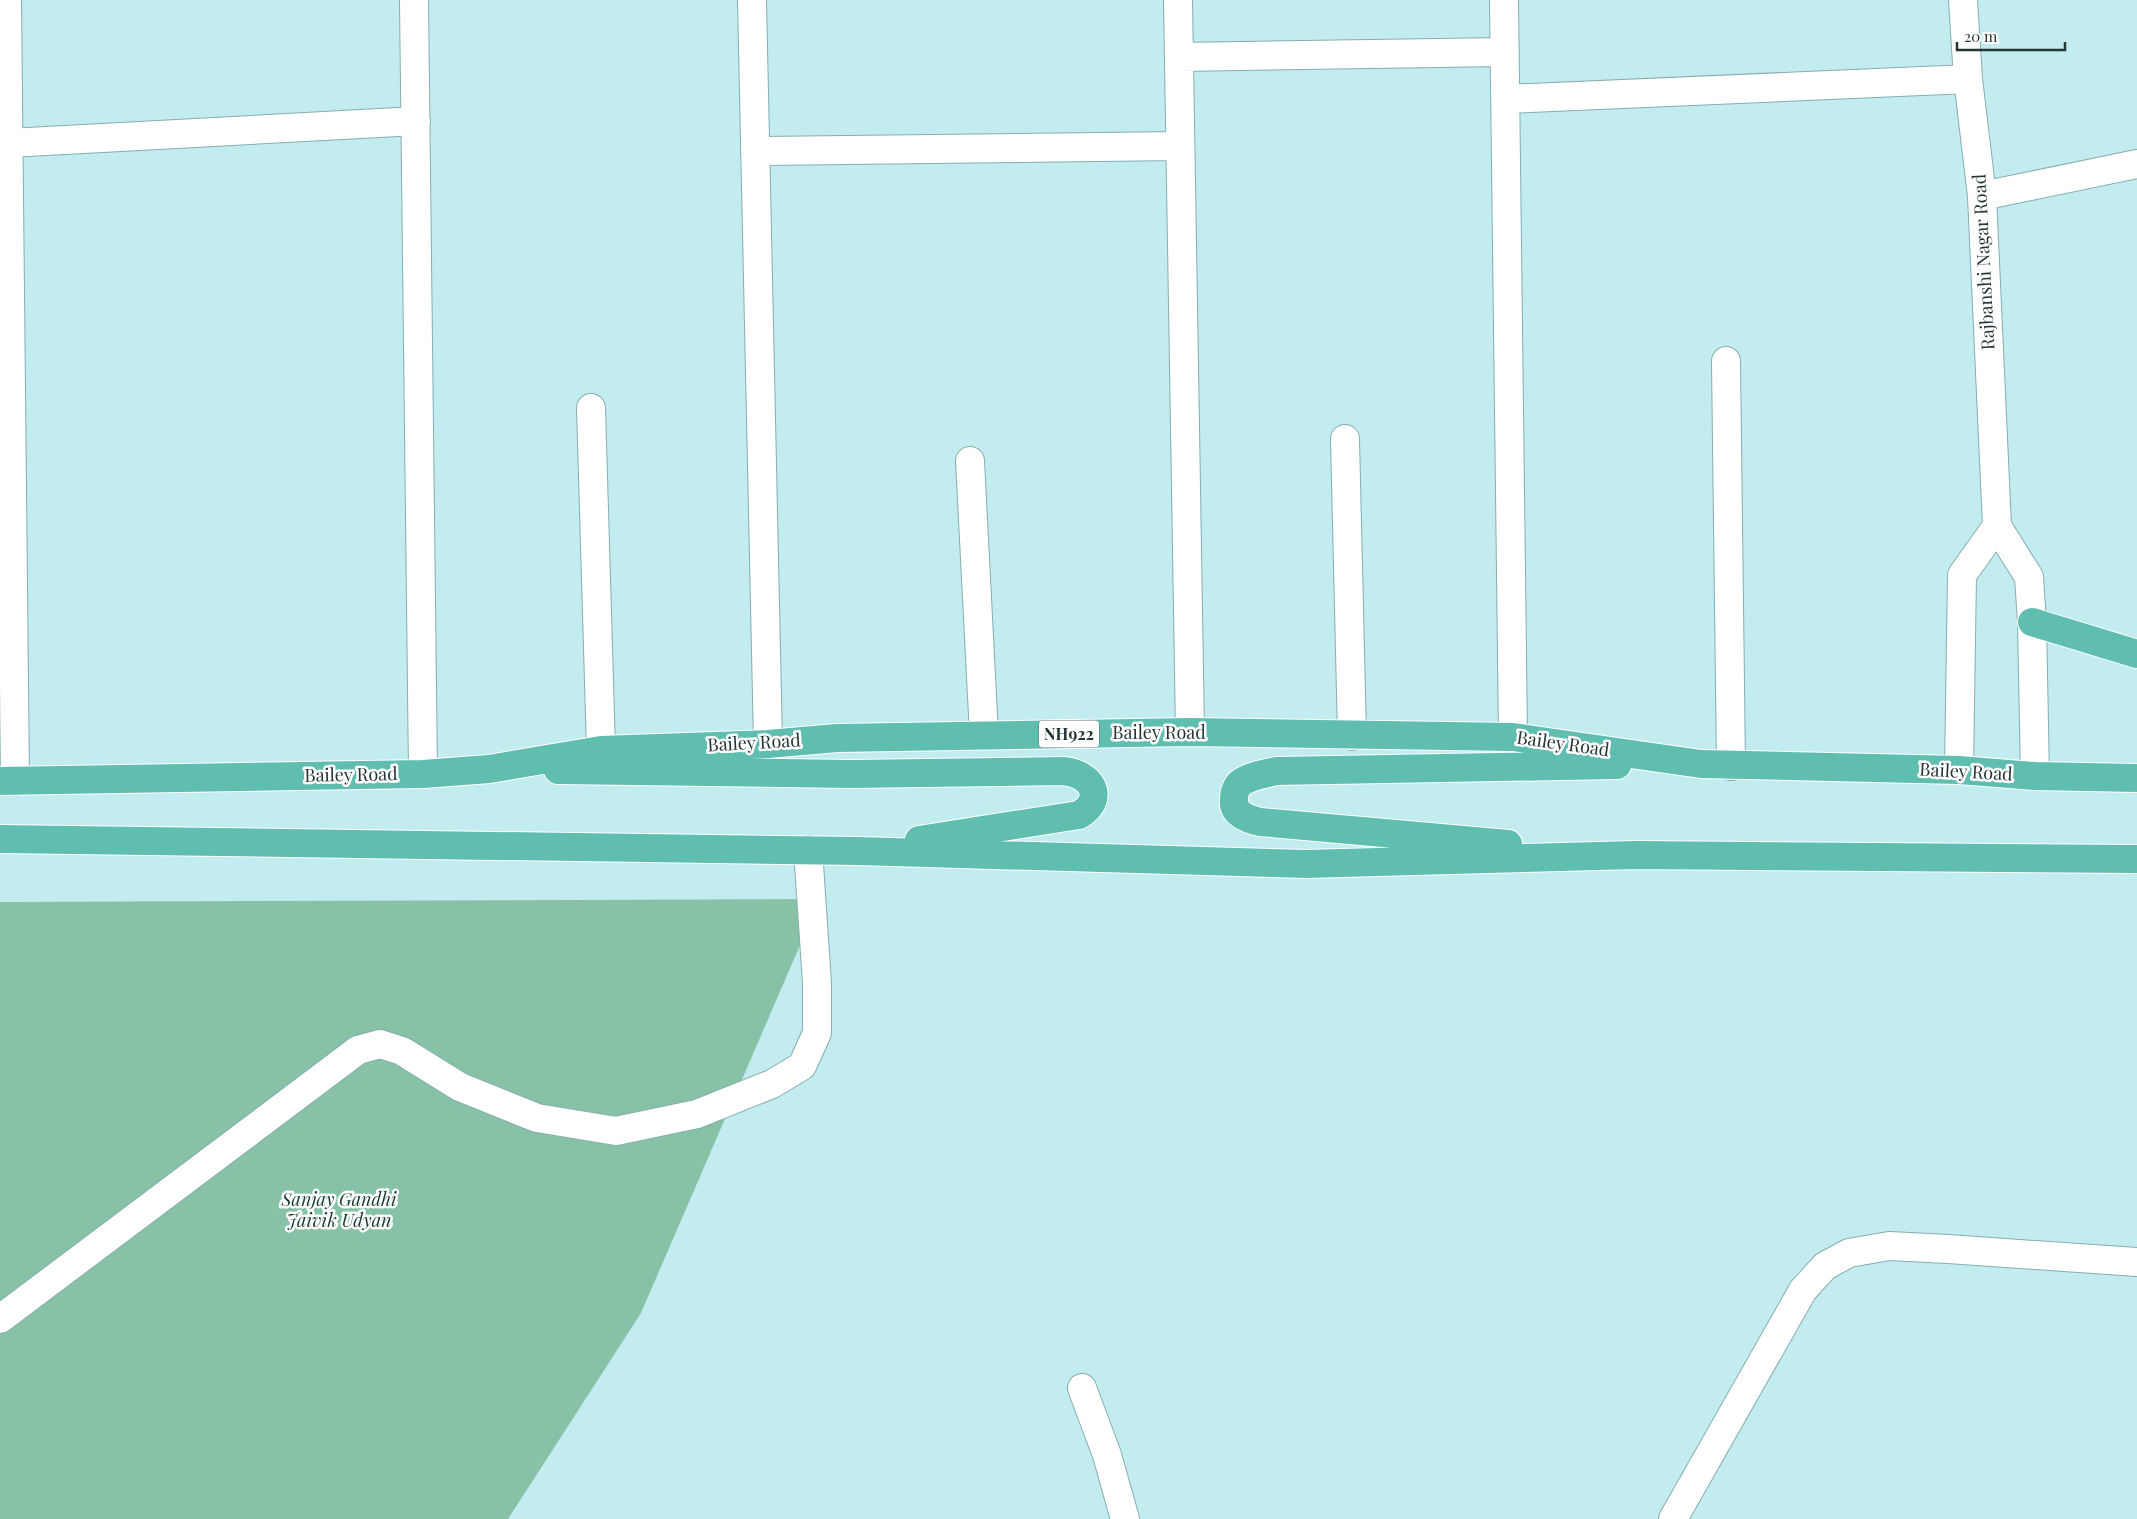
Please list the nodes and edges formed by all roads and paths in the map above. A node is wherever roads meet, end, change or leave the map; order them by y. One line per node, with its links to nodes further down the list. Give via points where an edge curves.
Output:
1 (7, 0): 9 (street)
2 (414, 0): 12 (street)
3 (752, 0): 15 (street)
4 (1178, 0): 8 (street)
5 (1504, 0): 7 (street)
6 (1963, 0): 10 (street, Rajbanshi Nagar Road)
7 (1505, 52): 8 (street); 11 (street)
8 (1179, 57): 14 (street)
9 (4, 64): 13 (street)
10 (1968, 79): 11 (street); 17 (street, Rajbanshi Nagar Road)
11 (1506, 99): 28 (street)
12 (416, 121): 13 (street); 35 (street)
13 (9, 143): 38 (street)
14 (1180, 146): 15 (street); 25 (street)
15 (756, 151): 29 (street)
16 (2137, 164): 17 (street)
17 (1982, 196): 22 (street, Rajbanshi Nagar Road)
18 (1726, 361): 32 (street)
19 (591, 408): 30 (street)
20 (1345, 439): 27 (street)
21 (970, 461): 26 (street)
22 (1997, 526): 23 (street, Rajbanshi Nagar Road, via 2029,577); 34 (street, via 1962,575)
23 (2032, 622): 24 (highway); 36 (street, Rajbanshi Nagar Road)
24 (2137, 654)
25 (1190, 732): 26 (highway, Bailey Road / NH922); 27 (highway, Bailey Road / NH922)
26 (984, 735): 29 (highway, Bailey Road / NH922, via 837,738)
27 (1352, 736): 28 (highway, Bailey Road / NH922)
28 (1513, 737): 31 (highway, Bailey Road / NH922)
29 (768, 744): 30 (highway, Bailey Road / NH922)
30 (600, 750): 33 (highway, Bailey Road / NH922)
31 (1701, 764): 32 (highway, Bailey Road / NH922); 42 (highway, via 1276,771 1240,784 1234,794 1237,812 1260,822)
32 (1730, 766): 34 (highway, Bailey Road / NH922)
33 (489, 769): 35 (highway, Bailey Road / NH922); 41 (highway, via 852,774 1063,770 1083,775 1093,792 1092,803 1079,815)
34 (1959, 770): 36 (highway, Bailey Road / NH922)
35 (423, 774): 38 (highway, Bailey Road / NH922)
36 (2035, 776): 37 (highway, Bailey Road / NH922)
37 (2137, 778)
38 (8, 781)
39 (0, 839): 40 (highway)
40 (808, 850): 41 (highway); 45 (street, via 818,1033 802,1066 772,1084 697,1114 616,1131 536,1118 460,1087 402,1051 387,1046 380,1044 358,1050)
41 (858, 851): 42 (highway, via 1305,864)
42 (1636, 856): 43 (highway)
43 (2137, 859)
44 (2137, 1262): 48 (street, via 1889,1246 1849,1253 1825,1266 1803,1290)
45 (0, 1319)
46 (1082, 1388): 47 (street)
47 (1125, 1519)
48 (1673, 1519)

